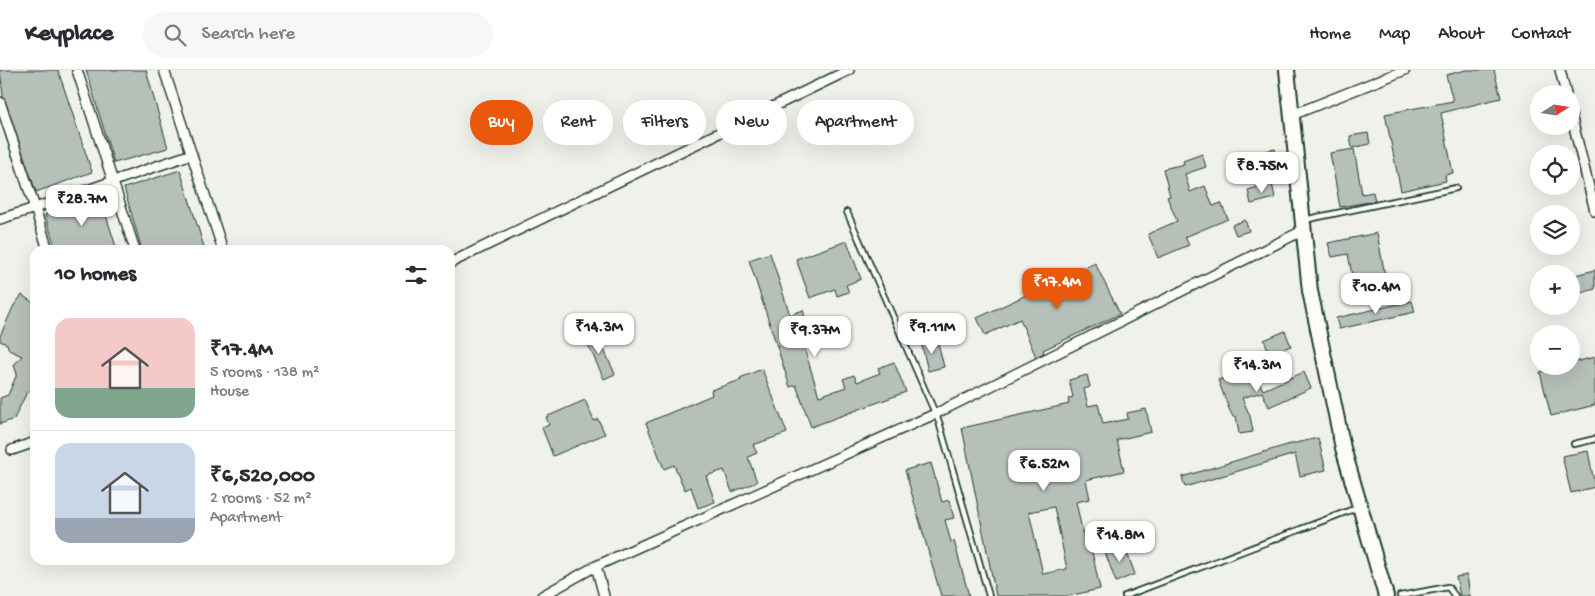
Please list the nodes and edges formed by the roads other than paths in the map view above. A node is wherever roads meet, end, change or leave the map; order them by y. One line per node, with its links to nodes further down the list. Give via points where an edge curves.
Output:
1 (77, 70): 12 (street)
2 (164, 70): 11 (street)
3 (849, 70): 22 (street)
4 (1287, 70): 9 (main road)
5 (1405, 70): 9 (street)
6 (1560, 70): 7 (street)
7 (1564, 85)
8 (0, 102): 14 (street)
9 (1292, 115): 18 (main road)
10 (1576, 135): 15 (street)
11 (192, 154): 12 (street); 21 (street)
12 (113, 181): 14 (street); 20 (street)
13 (1456, 188): 18 (lane)
14 (35, 208): 17 (street); 19 (street)
15 (1595, 211)
16 (847, 212): 23 (lane)
17 (0, 220)
18 (1303, 225): 23 (street); 28 (main road, via 1310,291 1343,448)
19 (46, 245)
20 (133, 245)
21 (221, 245)
22 (455, 261)
23 (935, 414): 29 (street); 32 (lane)
24 (1595, 439): 26 (lane)
25 (30, 444): 27 (street)
26 (1574, 444)
27 (12, 450)
28 (1360, 506): 33 (lane); 34 (main road)
29 (596, 566): 30 (street); 31 (street)
30 (542, 596)
31 (604, 596)
32 (989, 596)
33 (1125, 596)
34 (1386, 596)
35 (1400, 596): 36 (lane, via 1448,587)
36 (1455, 596)

